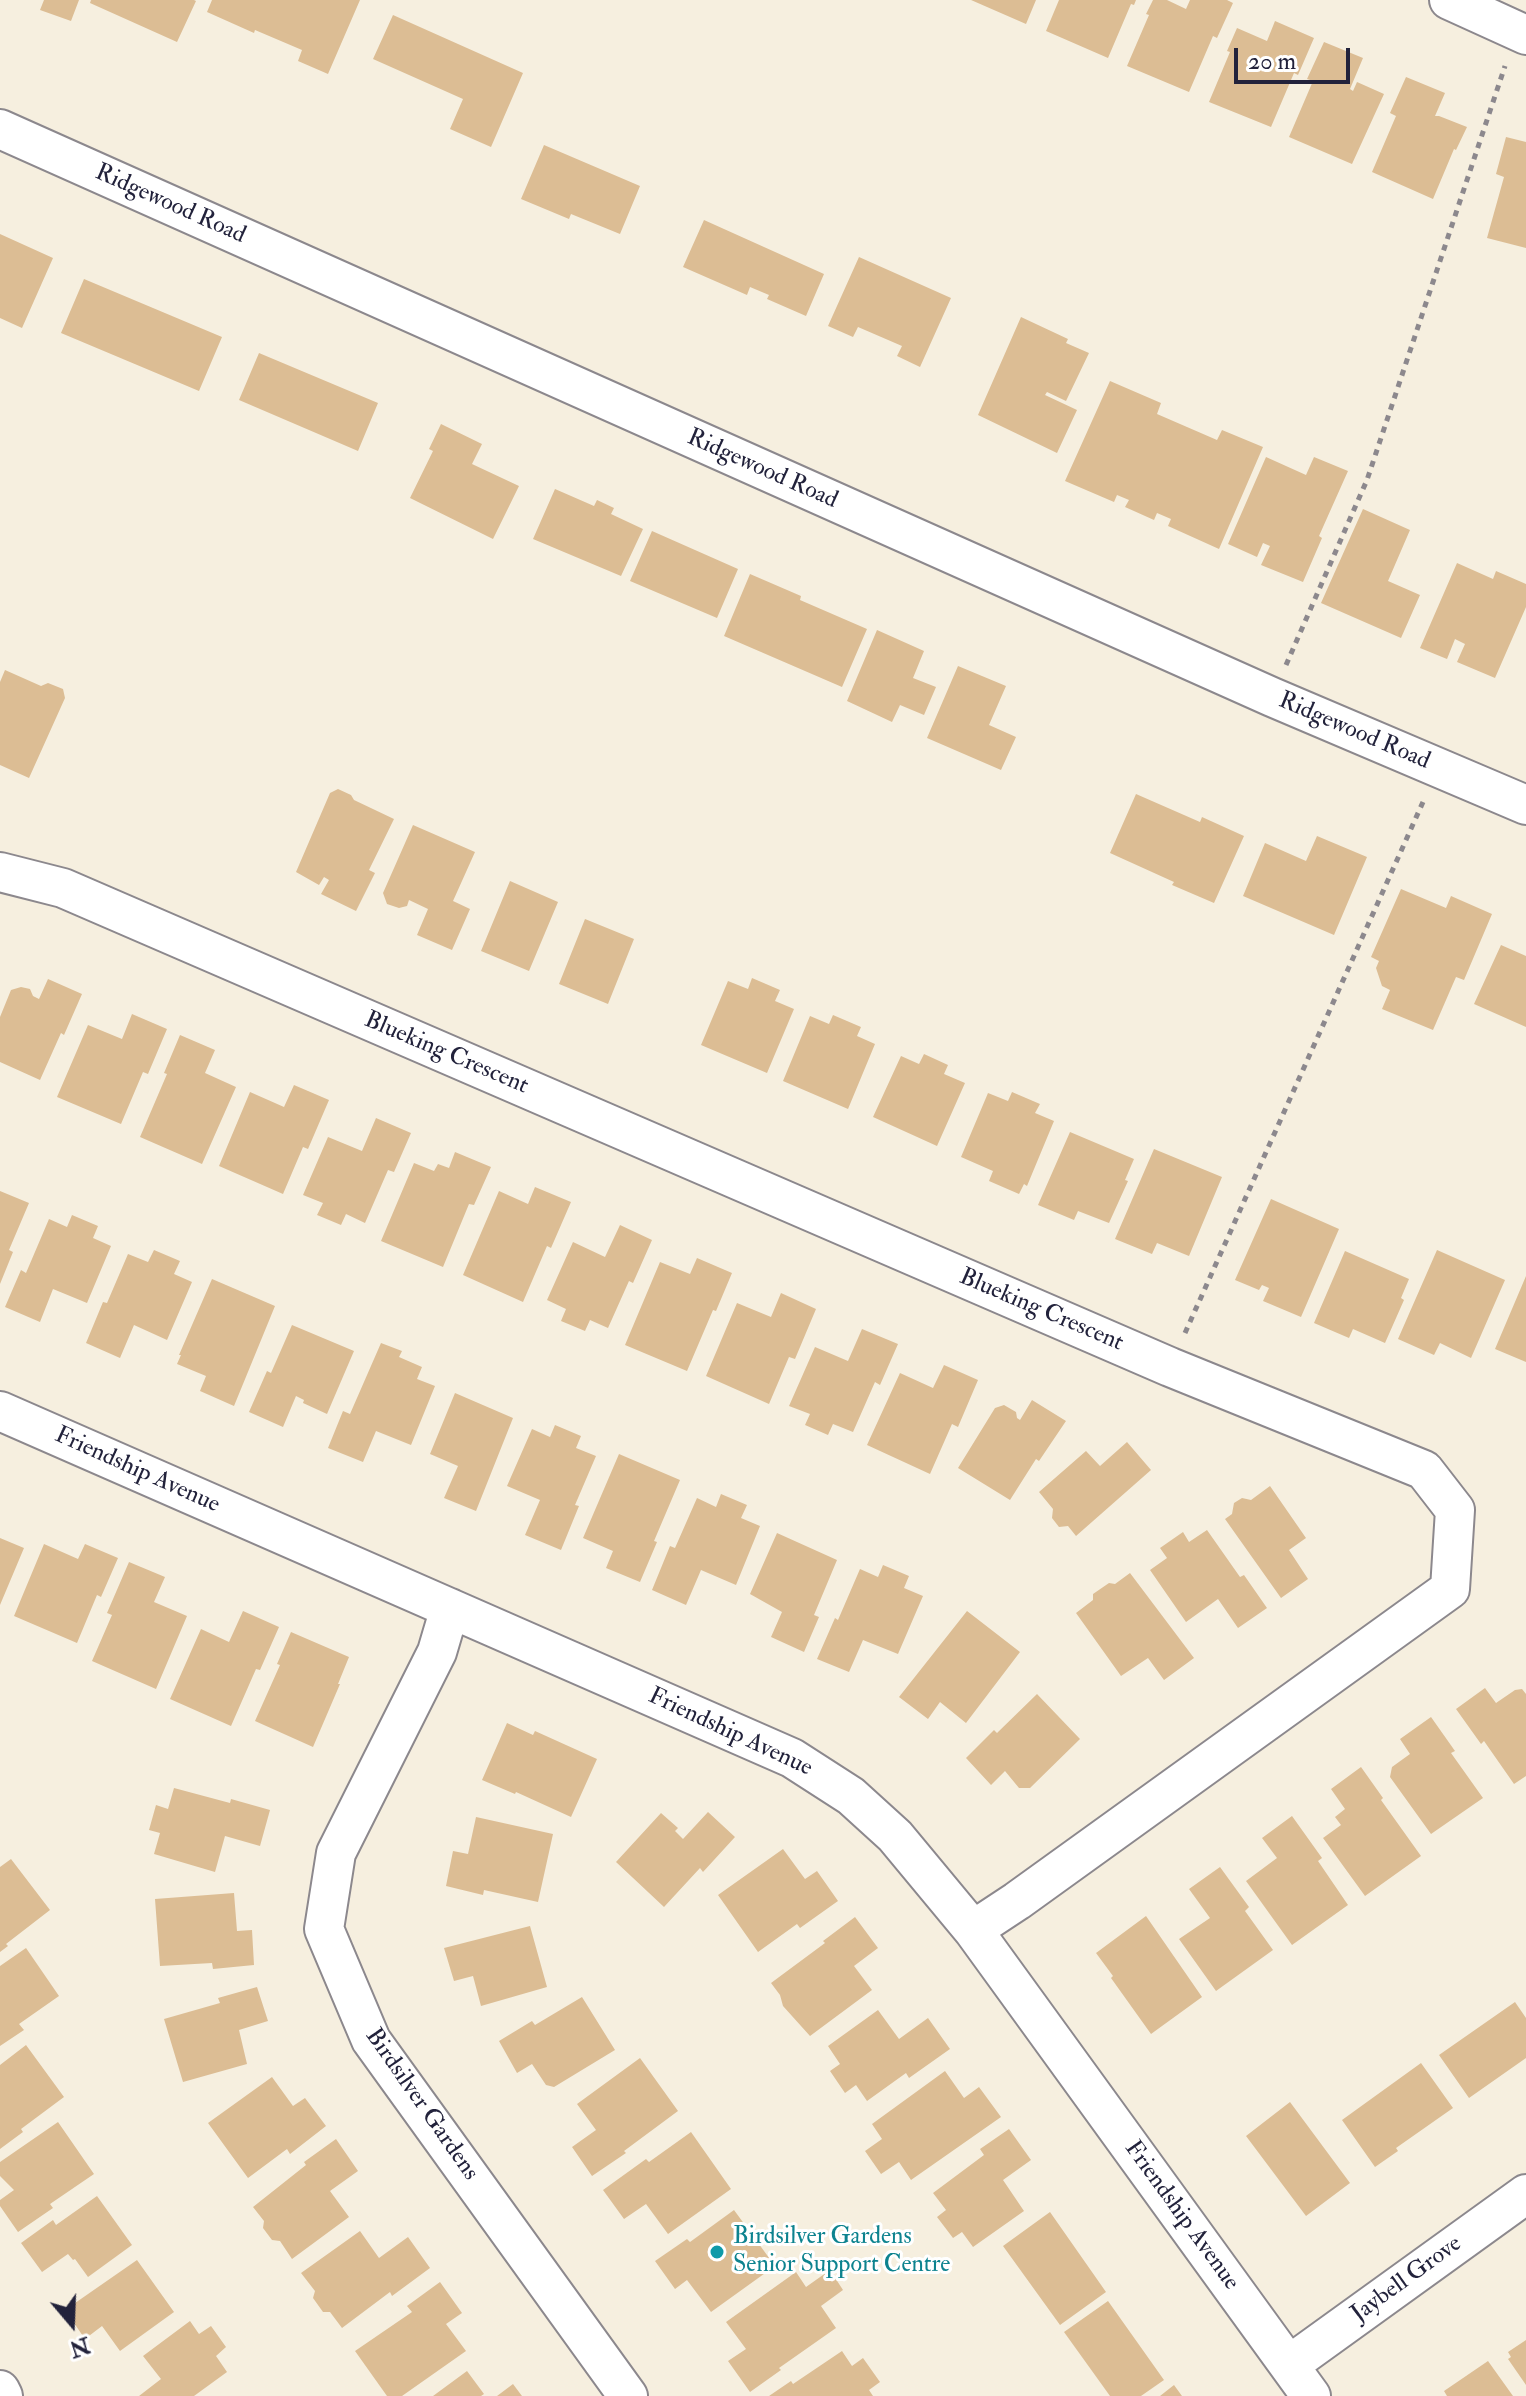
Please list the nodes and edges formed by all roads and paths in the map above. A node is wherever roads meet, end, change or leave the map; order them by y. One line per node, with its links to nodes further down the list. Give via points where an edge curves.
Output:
1 (1449, 0): 2 (street)
2 (1521, 33): 4 (path, via 1478,142 1367,480)
3 (0, 129): 5 (street, Ridgewood Road)
4 (1303, 629)
5 (1438, 767): 6 (street, Ridgewood Road); 8 (path)
6 (1526, 805)
7 (0, 872): 8 (street, Blueking Crescent, via 63,888)
8 (1170, 1367): 11 (street, Blueking Crescent, via 1424,1470 1455,1510 1450,1589)
9 (0, 1411): 10 (street, Friendship Avenue)
10 (450, 1608): 11 (street, Friendship Avenue, via 792,1758 851,1796 895,1836); 16 (street, Birdsilver Gardens, via 437,1652 336,1853 324,1929 371,2040)
11 (973, 1930): 13 (street, Friendship Avenue)
12 (1526, 2194): 13 (street, Jaybell Grove)
13 (1289, 2365): 17 (street, Friendship Avenue)
14 (0, 2390): 15 (street)
15 (3, 2396)
16 (628, 2396)
17 (1311, 2396)

